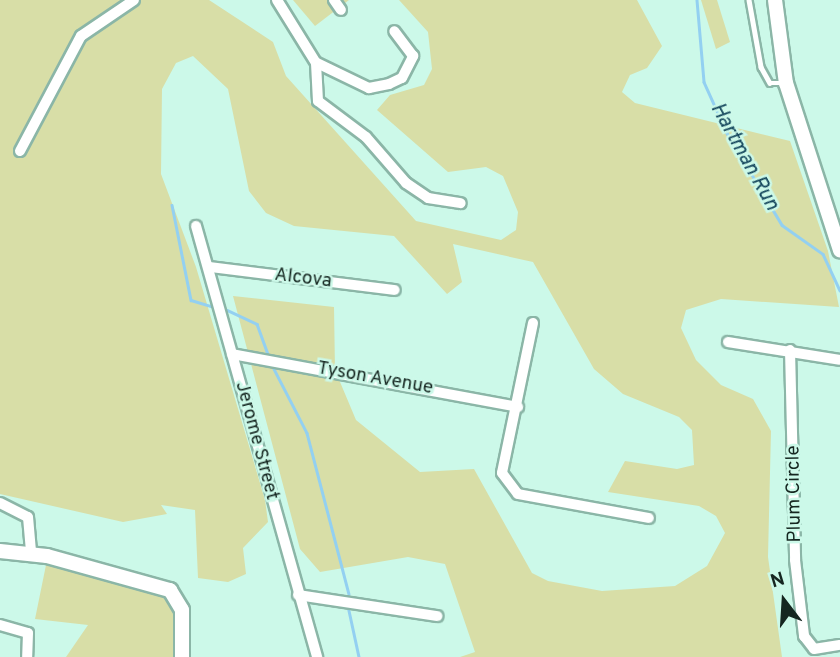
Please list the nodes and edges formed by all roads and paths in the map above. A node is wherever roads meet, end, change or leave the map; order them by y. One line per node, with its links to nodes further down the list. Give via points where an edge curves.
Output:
1 (134, 0): 10 (street, via 81,36)
2 (277, 0): 8 (street)
3 (334, 0): 6 (street)
4 (749, 0): 9 (lane, via 761,67 770,83)
5 (775, 0): 9 (main road)
6 (341, 10)
7 (394, 31): 8 (street, via 413,56 402,78 388,84 369,88)
8 (316, 63): 11 (street, via 322,83 318,101 366,137 406,183 428,198)
9 (786, 83): 13 (main road)
10 (20, 151)
11 (461, 203)
12 (196, 226): 14 (street, Jerome Street)
13 (840, 250)
14 (210, 267): 15 (street, Alcova); 19 (street, Jerome Street)
15 (395, 290)
16 (533, 323): 21 (street)
17 (728, 342): 18 (street)
18 (790, 350): 20 (street); 29 (street, Plum Circle, via 795,560 804,636 814,649)
19 (232, 354): 21 (street, Tyson Avenue); 26 (street, Jerome Street)
20 (840, 360)
21 (518, 407): 23 (street, via 502,473 518,494)
22 (0, 503): 25 (street, via 28,517)
23 (649, 518)
24 (0, 551): 25 (main road)
25 (30, 552): 31 (main road, via 132,577 177,597)
26 (298, 595): 27 (street); 32 (street, Jerome Street)
27 (437, 616)
28 (0, 625): 30 (street, via 28,633)
29 (840, 645)
30 (27, 652)
31 (182, 657)
32 (317, 657)

